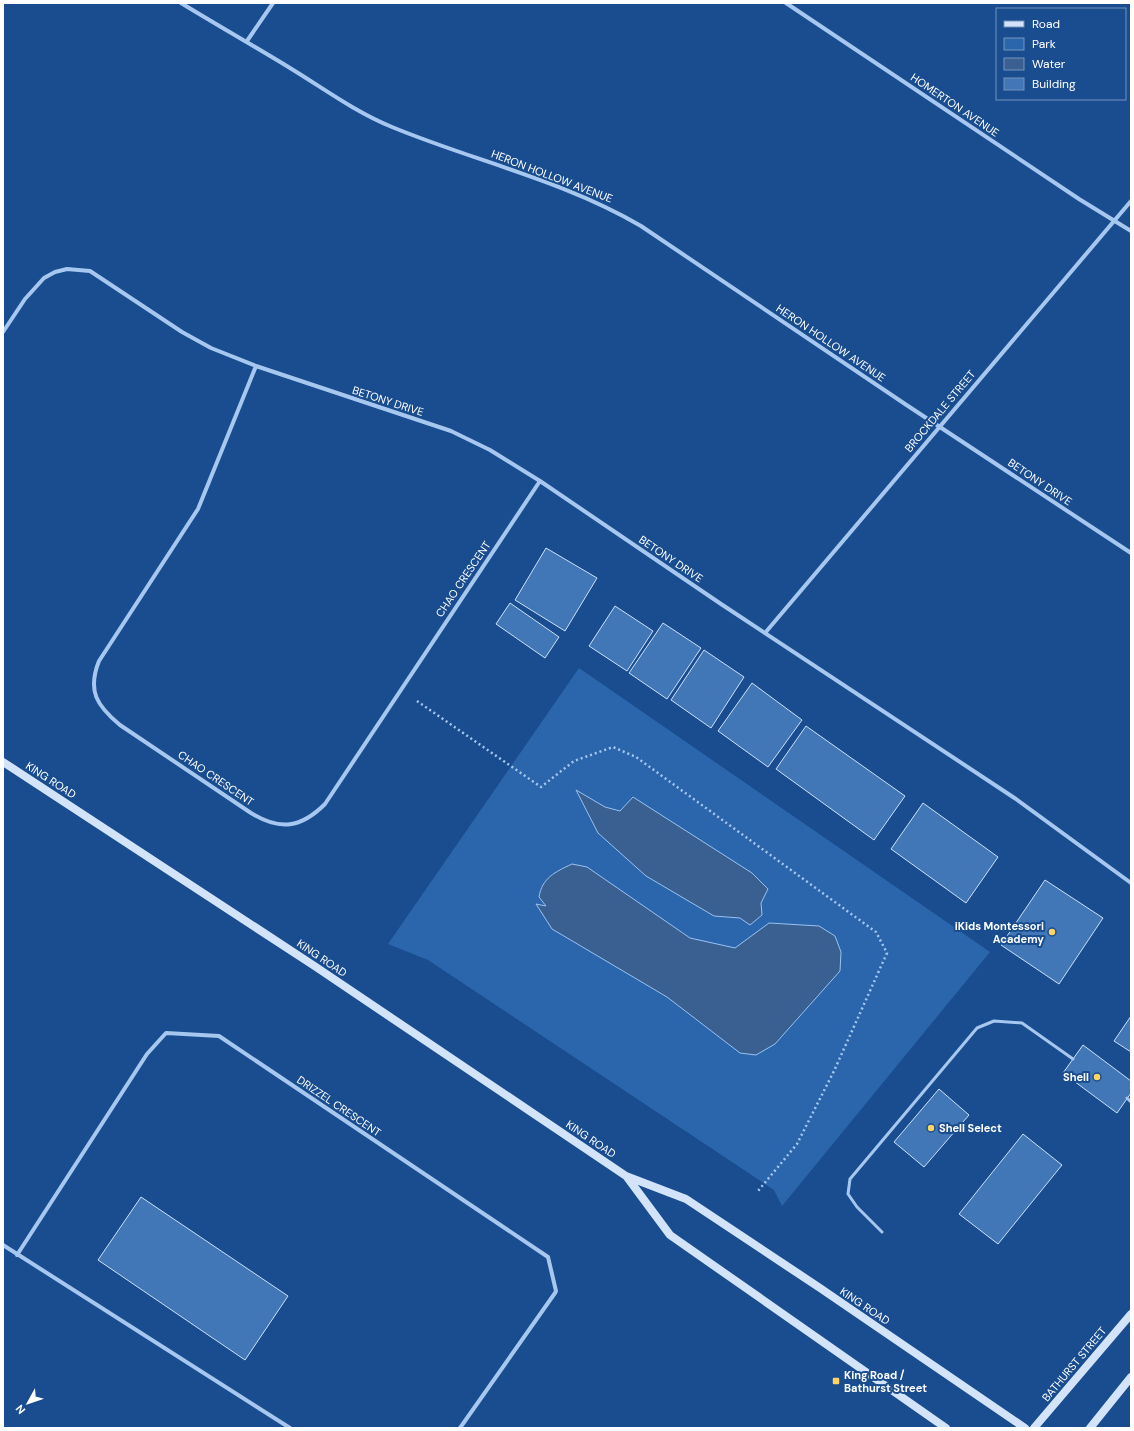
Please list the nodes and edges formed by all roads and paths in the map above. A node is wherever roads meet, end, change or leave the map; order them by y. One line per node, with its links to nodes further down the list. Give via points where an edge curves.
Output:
1 (181, 3): 4 (street, HERON HOLLOW AVENUE)
2 (273, 3): 4 (street)
3 (786, 3): 6 (street, HOMERTON AVENUE)
4 (247, 42): 10 (street, HERON HOLLOW AVENUE, via 374,119 590,199 619,213)
5 (1131, 201): 6 (street, BROCKDALE STREET)
6 (1114, 220): 7 (street, HOMERTON AVENUE); 10 (street, BROCKDALE STREET)
7 (1131, 231)
8 (3, 332): 9 (street, BETONY DRIVE, via 25,299 44,278 55,272 79,269 90,271 211,348)
9 (256, 366): 11 (street, BETONY DRIVE, via 451,431 490,450); 11 (street, CHAO CRESCENT, via 198,509 99,661 94,675 95,697 101,707 120,725 251,813 270,823 285,826 301,822 326,804)
10 (940, 425): 12 (street, BETONY DRIVE); 13 (street, BROCKDALE STREET)
11 (540, 481): 13 (street, BETONY DRIVE)
12 (1131, 553)
13 (765, 633): 16 (street, BETONY DRIVE, via 1016,799)
14 (416, 701): 21 (path, via 541,787 574,761 613,747 636,757 876,932 887,953 870,993 797,1144)
15 (3, 762): 20 (main road, KING ROAD, via 316,967)
16 (1131, 883)
17 (1073, 1059): 22 (lane, via 1022,1023 994,1021 977,1028 850,1179 848,1194)
18 (1127, 1098): 19 (lane)
19 (1131, 1102)
20 (626, 1176): 29 (main road, KING ROAD, via 670,1235); 30 (main road, KING ROAD, via 686,1200)
21 (758, 1191)
22 (882, 1232)
23 (3, 1245): 24 (street)
24 (17, 1255): 27 (street); 28 (street, DRIZZEL CRESCENT, via 147,1054 166,1033 219,1036 548,1258 556,1291)
25 (1131, 1314): 31 (main road, BATHURST STREET)
26 (1131, 1377): 32 (main road)
27 (290, 1428)
28 (460, 1428)
29 (946, 1428)
30 (1024, 1428)
31 (1034, 1428)
32 (1090, 1428)

